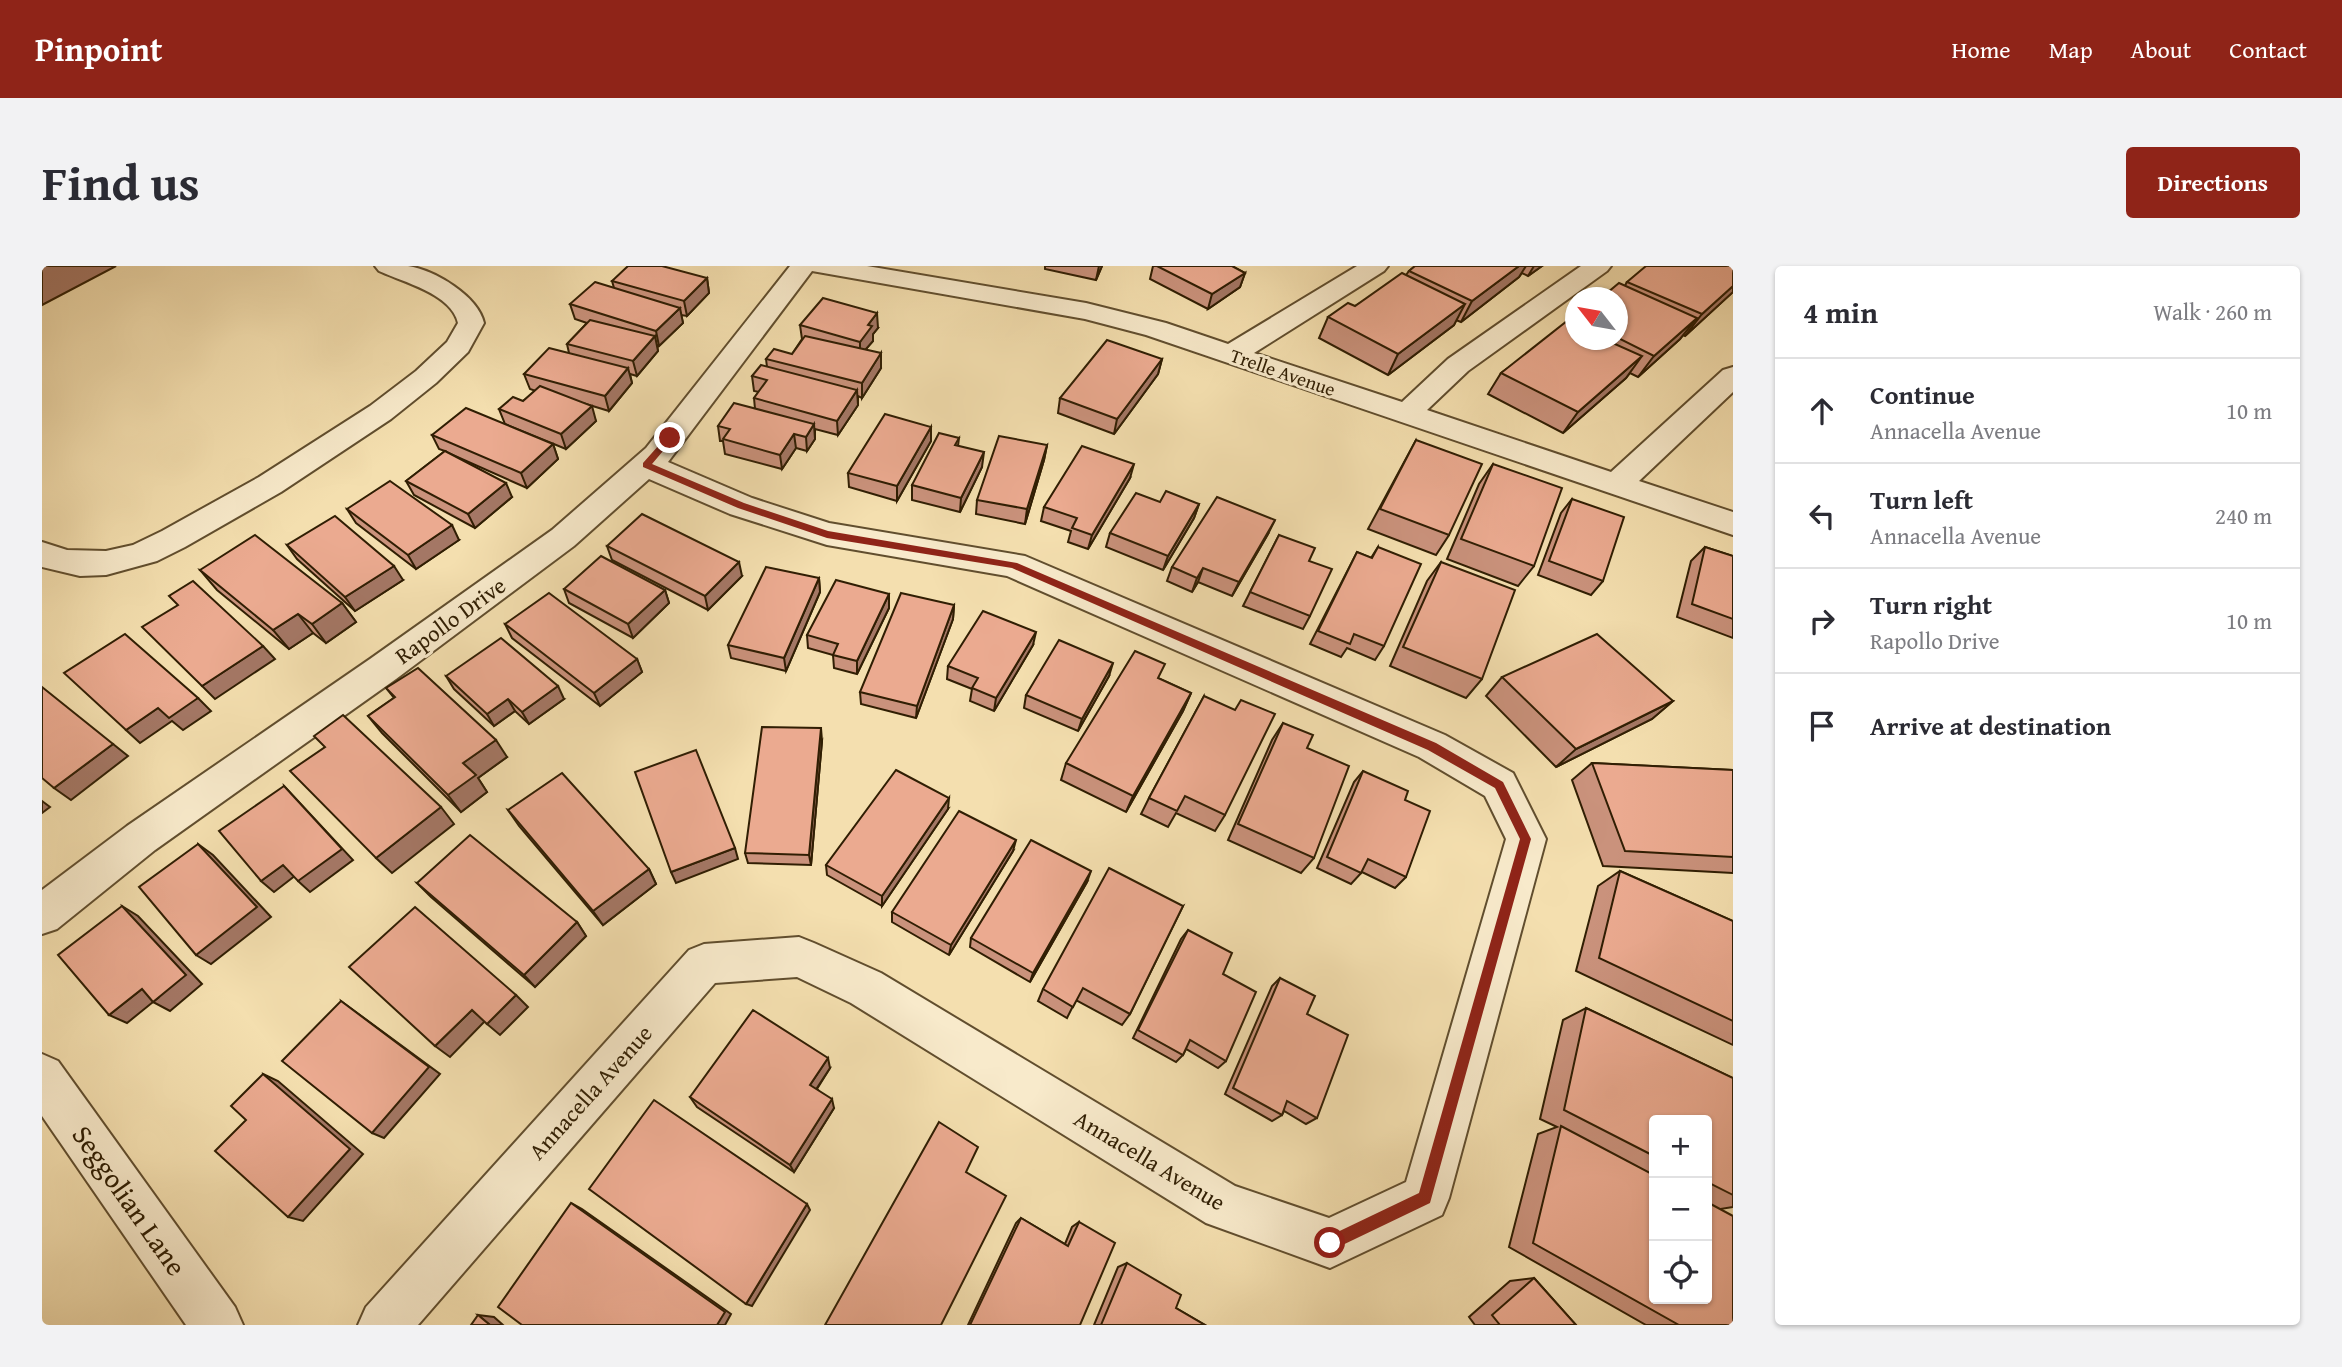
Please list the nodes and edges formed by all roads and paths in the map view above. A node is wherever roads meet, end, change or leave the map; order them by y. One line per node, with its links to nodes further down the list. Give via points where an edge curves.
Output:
1 (388, 266): 12 (street, via 467,307 471,322 466,339 441,365 365,424 303,464 144,553 93,565 65,564)
2 (803, 266): 9 (street, Rapollo Drive)
3 (822, 266): 6 (street, Trelle Avenue, via 1086,311)
4 (1375, 266): 6 (street)
5 (1598, 266): 8 (street, via 1458,365)
6 (1232, 354): 8 (street, Trelle Avenue)
7 (1733, 376): 10 (street)
8 (1406, 414): 10 (street, Trelle Avenue)
9 (646, 465): 13 (street, Rapollo Drive, via 563,538 141,838); 16 (street, Annacella Avenue, via 741,506 827,534 1013,565 1432,746 1499,785 1526,839 1425,1198 1330,1243 1223,1206 866,988 799,957 704,964)
10 (1616, 485): 11 (street, Trelle Avenue)
11 (1733, 524)
12 (42, 554)
13 (42, 915)
14 (42, 1077): 15 (street, Seggolian Lane)
15 (217, 1325)
16 (384, 1325)

